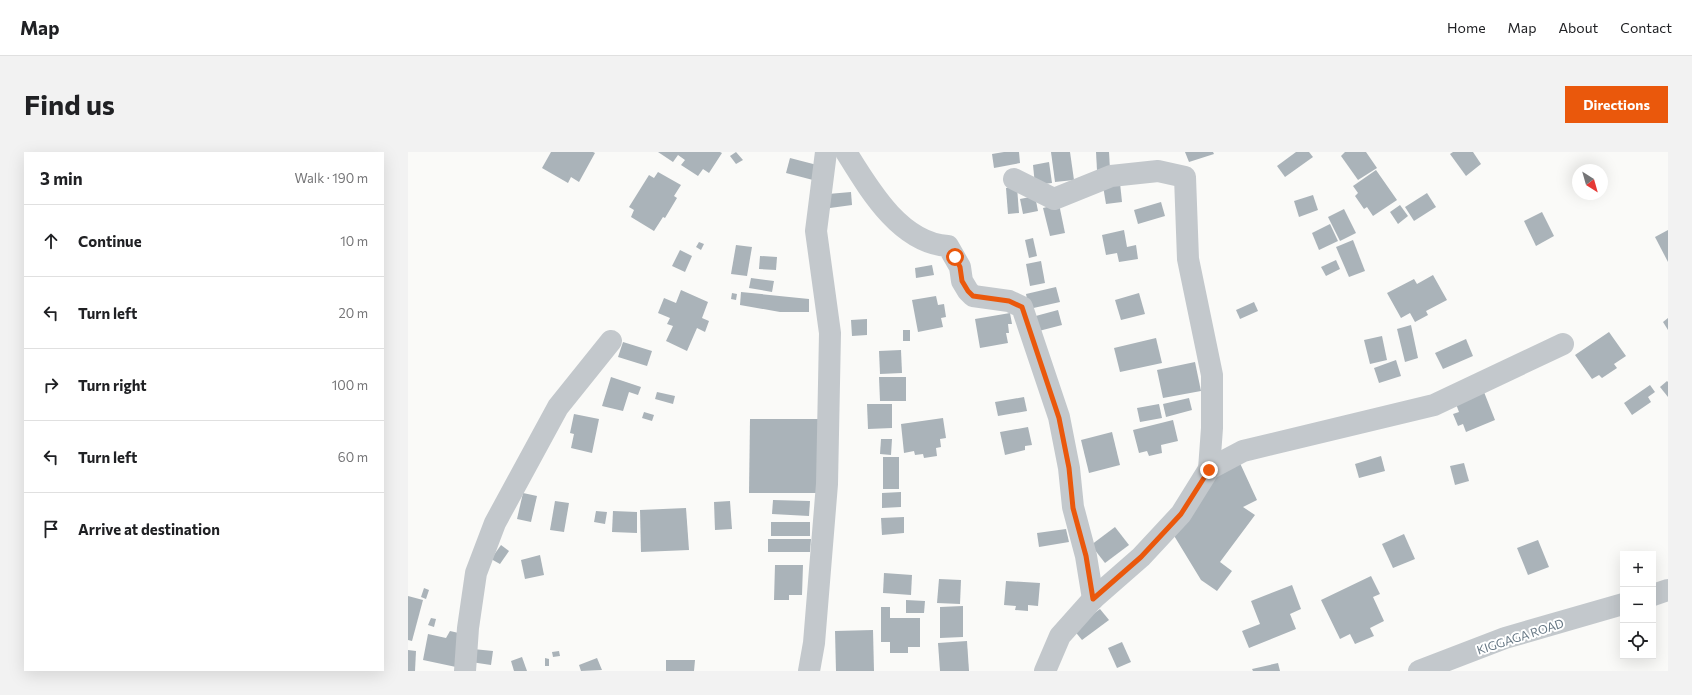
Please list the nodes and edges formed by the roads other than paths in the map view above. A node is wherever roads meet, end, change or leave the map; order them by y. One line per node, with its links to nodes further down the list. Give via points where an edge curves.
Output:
1 (826, 152): 12 (street, via 816,231 830,333 827,484 814,643)
2 (846, 152): 9 (street, via 886,210 913,236 936,246 948,246 960,267 962,281 973,296 1009,301 1022,307 1059,418 1069,468 1073,508 1086,556)
3 (1014, 178): 6 (street, via 1054,199 1111,176 1158,171 1184,177 1188,259 1212,375)
4 (611, 341): 11 (street, via 558,407 495,523 476,573)
5 (1563, 344): 6 (street, via 1434,405 1242,451)
6 (1209, 470): 9 (street, via 1181,514 1141,557)
7 (1668, 590): 8 (street)
8 (1656, 594)
9 (1093, 599): 13 (street, via 1060,636)
10 (1620, 605): 14 (street, KIGGAGA ROAD, via 1505,638)
11 (465, 671)
12 (809, 671)
13 (1045, 671)
14 (1419, 671)

